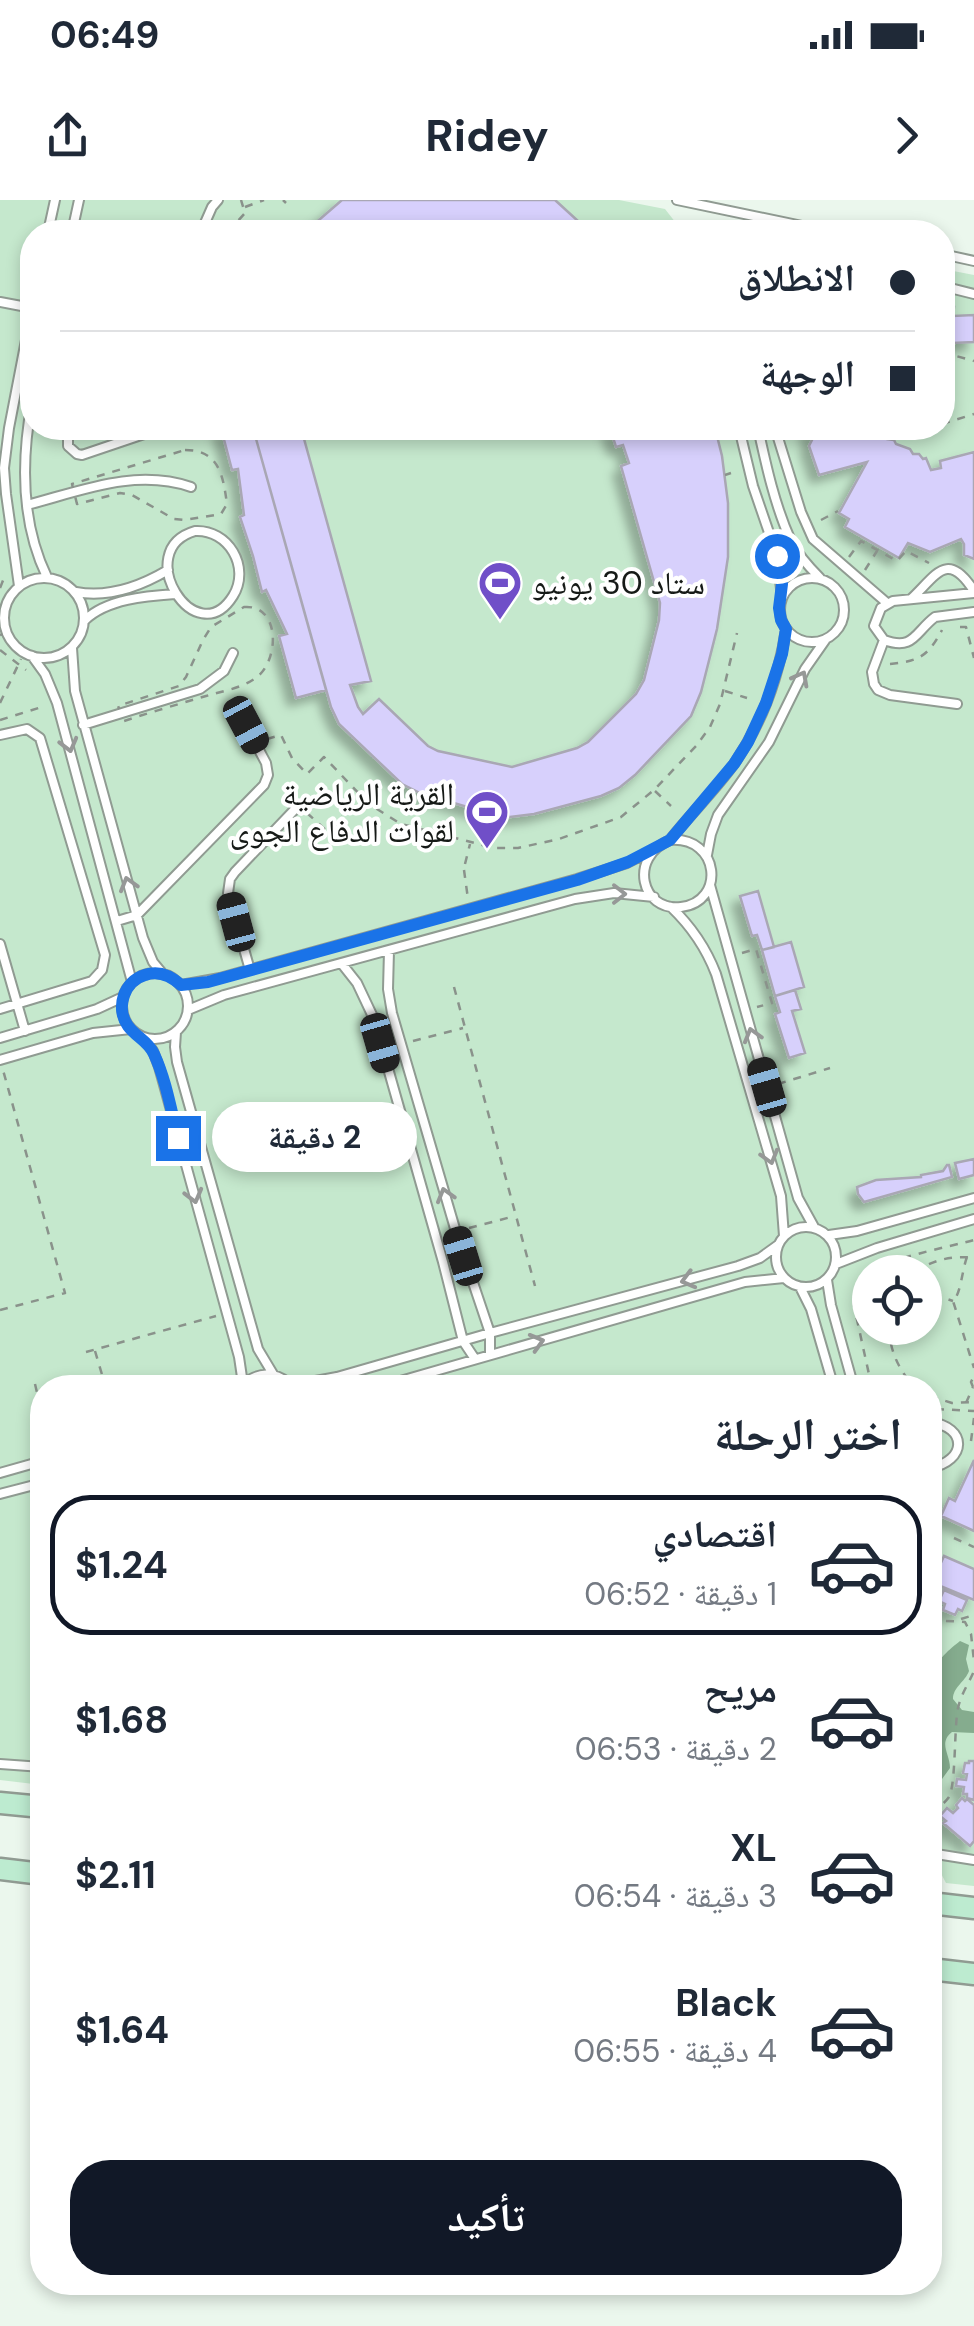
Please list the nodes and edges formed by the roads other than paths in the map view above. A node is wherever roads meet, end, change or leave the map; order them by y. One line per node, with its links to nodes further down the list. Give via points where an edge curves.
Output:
1 (678, 200): 2 (lane)
2 (755, 217): 3 (lane); 4 (lane)
3 (754, 220)
4 (767, 220)
5 (20, 373): 6 (lane)
6 (14, 406): 7 (lane); 8 (lane)
7 (20, 407)
8 (4, 430): 20 (lane)
9 (27, 440): 16 (lane)
10 (68, 440): 11 (lane, via 82,455)
11 (126, 440)
12 (741, 440): 24 (lane, via 777,556)
13 (761, 440): 19 (lane, via 791,540)
14 (779, 440): 26 (lane, via 804,522 818,544)
15 (191, 487): 16 (lane, via 133,479)
16 (27, 505): 18 (lane)
17 (168, 570): 21 (lane, via 109,592); 23 (lane); 23 (lane, via 174,544 194,531 212,532 232,548 237,584 224,606 199,612)
18 (47, 578): 20 (lane); 21 (lane)
19 (820, 578): 24 (lane, via 793,583); 31 (lane, via 837,588 845,606 840,626)
20 (19, 586): 30 (lane, via 7,602)
21 (76, 592): 28 (lane)
22 (974, 592): 25 (lane); 25 (lane, via 948,568)
23 (175, 594): 28 (lane, via 111,605)
24 (782, 598): 29 (lane)
25 (911, 599): 26 (lane)
26 (886, 603): 32 (lane, via 874,626)
27 (974, 612): 32 (lane, via 935,616 908,642)
28 (85, 620): 33 (lane)
29 (786, 629): 31 (lane, via 808,642); 41 (lane, via 748,742)
30 (4, 634): 35 (lane)
31 (826, 639): 43 (lane, one-way to 31, via 718,815 769,742)
32 (884, 640): 36 (lane, via 872,678 878,690)
33 (72, 648): 35 (lane, via 46,658); 38 (lane)
34 (233, 653): 38 (lane, via 200,689)
35 (28, 654): 48 (lane, one-way to 48, via 54,693)
36 (958, 704)
37 (235, 705): 47 (lane, via 268,769 264,785)
38 (83, 725): 47 (lane, one-way to 38)
39 (0, 735): 57 (lane, via 28,729 40,738 104,955 92,981)
40 (300, 805): 52 (lane, via 228,886)
41 (670, 840): 42 (lane); 43 (lane, via 691,842)
42 (652, 850): 45 (lane, via 644,879); 52 (lane, via 592,875)
43 (707, 855): 44 (lane)
44 (710, 885): 46 (lane, via 695,903); 68 (lane, one-way to 44, via 798,1198)
45 (654, 897): 46 (lane); 50 (lane, one-way to 45, via 587,896)
46 (671, 907): 69 (lane, one-way to 69, via 703,944 716,974 781,1196)
47 (136, 916): 48 (lane); 53 (lane, via 148,954)
48 (117, 921): 54 (lane)
49 (0, 944): 57 (lane)
50 (390, 952): 51 (lane); 76 (lane, one-way to 50, via 402,1044 388,989)
51 (342, 964): 59 (lane); 77 (lane, via 374,1019)
52 (250, 970): 55 (lane)
53 (163, 974): 54 (lane); 55 (lane)
54 (132, 982): 56 (lane)
55 (181, 985): 59 (lane)
56 (123, 998): 60 (lane); 61 (lane)
57 (17, 1004): 58 (lane); 61 (lane)
58 (0, 1009)
59 (188, 1010): 62 (lane)
60 (131, 1029): 63 (lane); 65 (lane)
61 (25, 1031): 64 (lane)
62 (176, 1032): 63 (lane); 80 (lane, via 177,1062 258,1349)
63 (143, 1037): 81 (lane, one-way to 81, via 159,1067)
64 (0, 1038)
65 (0, 1060)
66 (974, 1198): 70 (lane)
67 (974, 1219): 72 (lane)
68 (814, 1227): 69 (lane); 70 (lane)
69 (784, 1236): 71 (lane)
70 (828, 1236): 72 (lane)
71 (778, 1245): 73 (lane); 76 (lane, one-way to 76, via 749,1263)
72 (836, 1264): 74 (lane)
73 (784, 1278): 75 (lane); 78 (lane, one-way to 73, via 745,1282)
74 (826, 1280): 75 (lane); 86 (lane)
75 (800, 1286): 85 (lane)
76 (490, 1333): 77 (lane); 78 (lane)
77 (463, 1341): 79 (lane); 83 (lane)
78 (490, 1355): 79 (lane)
79 (475, 1360): 84 (lane)
80 (272, 1374): 82 (lane)
81 (242, 1375)
82 (260, 1375)
83 (345, 1375)
84 (422, 1375)
85 (830, 1375)
86 (850, 1375)
87 (942, 1426): 89 (lane, via 956,1435 958,1446)
88 (30, 1464): 90 (lane)
89 (942, 1464)
90 (0, 1473)
91 (30, 1485): 92 (lane)
92 (0, 1494)
93 (0, 1764): 94 (lane)
94 (30, 1766)
95 (0, 1803): 96 (street)
96 (30, 1807)
97 (942, 1856): 98 (lane)
98 (974, 1860)
99 (0, 1869): 100 (street)
100 (30, 1873)
101 (942, 1904): 102 (street)
102 (974, 1908)
103 (942, 1970): 104 (street)
104 (974, 1974)

